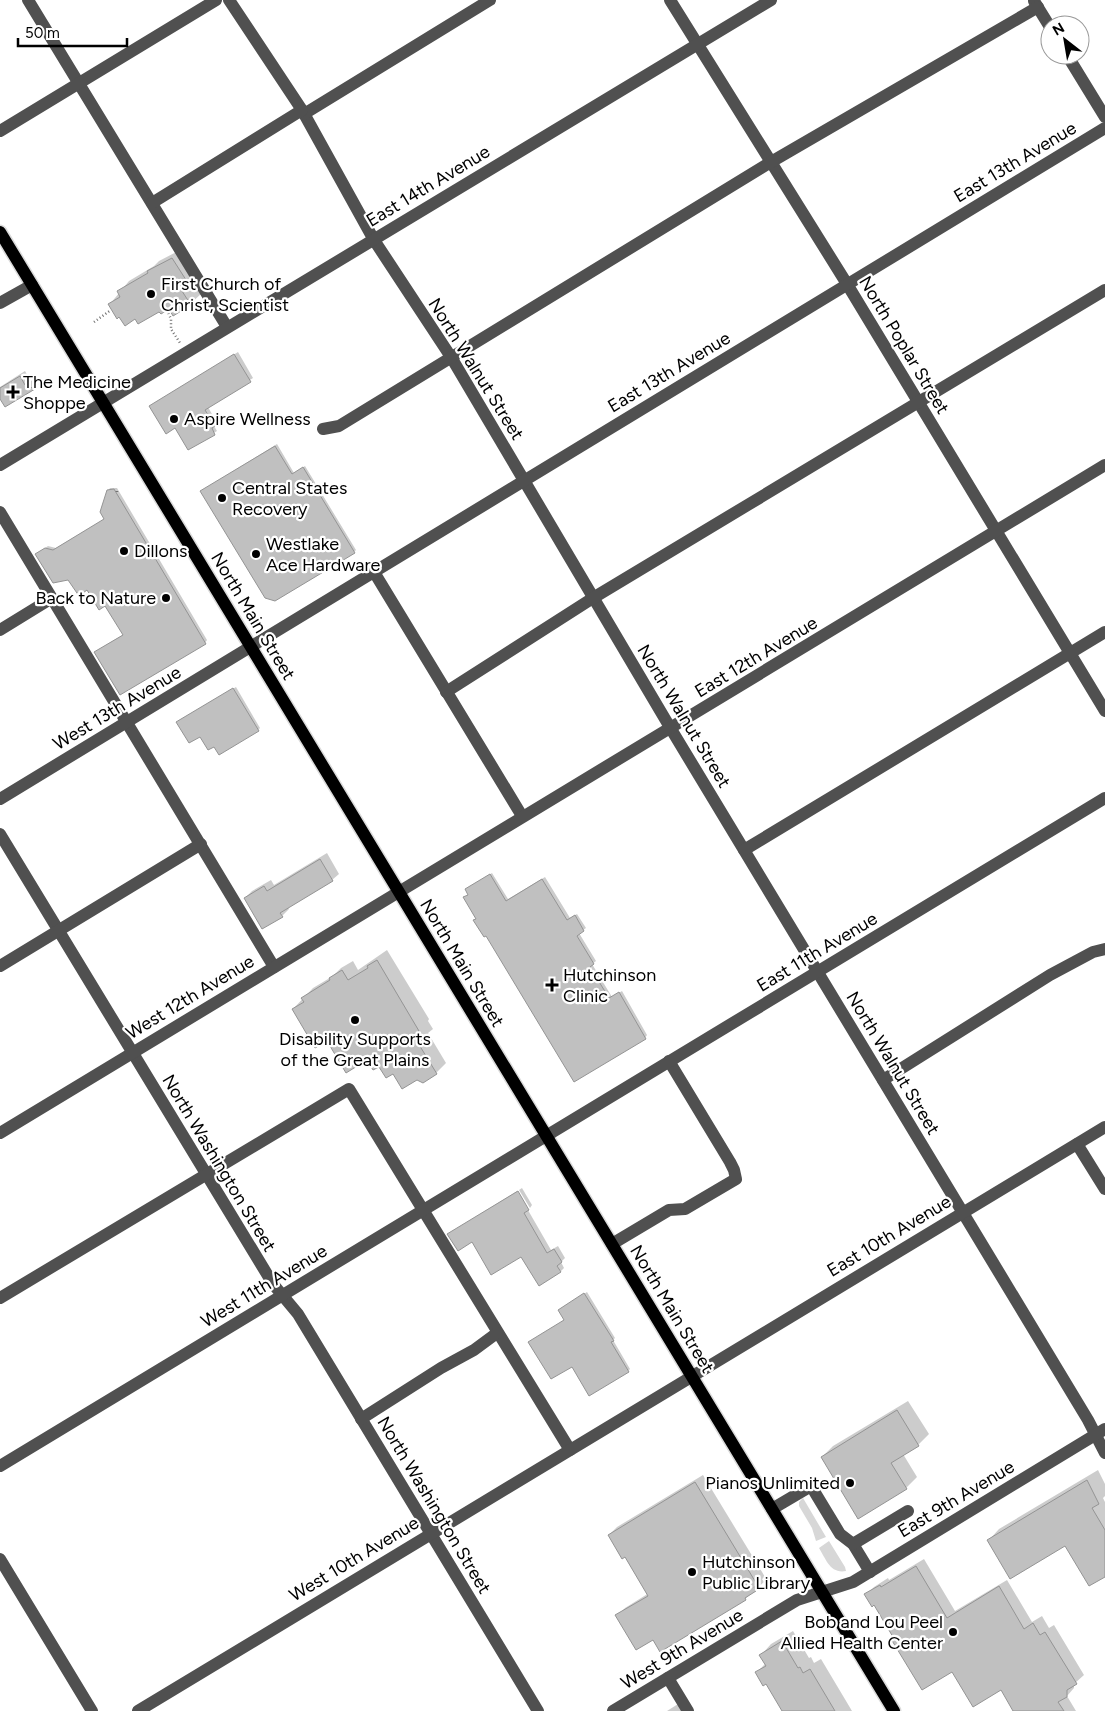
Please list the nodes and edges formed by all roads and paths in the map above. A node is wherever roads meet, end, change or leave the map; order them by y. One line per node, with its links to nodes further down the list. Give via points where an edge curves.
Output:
1 (28, 0): 11 (street)
2 (216, 0): 11 (street)
3 (229, 0): 12 (street, North Walnut Street)
4 (490, 0): 12 (street)
5 (670, 0): 9 (street, North Poplar Street)
6 (771, 0): 9 (street, East 14th Avenue)
7 (1036, 3): 8 (street); 16 (street)
8 (1043, 15)
9 (696, 44): 16 (street, North Poplar Street); 19 (street, East 14th Avenue)
10 (1073, 65): 13 (street)
11 (78, 83): 15 (street); 17 (street)
12 (303, 112): 17 (street); 19 (street, North Walnut Street)
13 (1105, 117)
14 (1105, 128): 20 (street, East 13th Avenue)
15 (0, 131)
16 (771, 162): 20 (street, North Poplar Street); 29 (street)
17 (152, 203): 27 (street)
18 (0, 232): 21 (main road, North Main Street)
19 (374, 240): 27 (street, East 14th Avenue); 29 (street, North Walnut Street)
20 (847, 284): 31 (street, North Poplar Street); 35 (street, East 13th Avenue)
21 (32, 285): 23 (street); 30 (main road, North Main Street)
22 (1105, 290): 31 (street)
23 (0, 303)
24 (111, 310): 26 (path)
25 (167, 310): 28 (path, via 172,319 171,329)
26 (94, 322)
27 (227, 327): 28 (street, East 14th Avenue)
28 (186, 352): 30 (street, East 14th Avenue)
29 (451, 358): 32 (street, via 339,426); 35 (street, North Walnut Street)
30 (102, 402): 33 (street, East 14th Avenue); 43 (main road, North Main Street)
31 (919, 403): 37 (street, North Poplar Street); 40 (street)
32 (323, 429)
33 (0, 465)
34 (1105, 466): 37 (street, East 12th Avenue)
35 (524, 481): 38 (street, East 13th Avenue); 40 (street, North Walnut Street)
36 (0, 512): 39 (street)
37 (996, 531): 44 (street, North Poplar Street); 48 (street, East 12th Avenue)
38 (374, 572): 43 (street, East 13th Avenue); 45 (street)
39 (52, 598): 41 (street); 47 (street)
40 (593, 598): 45 (street); 48 (street, North Walnut Street)
41 (0, 630)
42 (1105, 632): 44 (street)
43 (251, 646): 47 (street, West 13th Avenue); 55 (main road, North Main Street)
44 (1071, 653): 46 (street, North Poplar Street); 54 (street)
45 (446, 692): 51 (street)
46 (1105, 710)
47 (128, 722): 50 (street, West 13th Avenue); 53 (street)
48 (671, 729): 51 (street, East 12th Avenue); 54 (street, North Walnut Street)
49 (1105, 798): 60 (street, East 11th Avenue)
50 (0, 799)
51 (522, 816): 55 (street, East 12th Avenue)
52 (0, 834): 56 (street, North Washington Street)
53 (201, 844): 56 (street); 59 (street)
54 (744, 850): 60 (street, North Walnut Street)
55 (399, 892): 59 (street, West 12th Avenue); 66 (main road, North Main Street)
56 (59, 931): 58 (street); 61 (street, North Washington Street)
57 (1105, 949): 63 (street, via 1050,975)
58 (0, 966)
59 (274, 967): 61 (street, West 12th Avenue)
60 (818, 972): 62 (street, East 11th Avenue); 63 (street, North Walnut Street)
61 (132, 1053): 65 (street, West 12th Avenue); 68 (street, North Washington Street)
62 (670, 1061): 66 (street, East 11th Avenue); 72 (street, via 730,1162 736,1178 685,1208 668,1210)
63 (882, 1080): 71 (street, North Walnut Street)
64 (1105, 1127): 67 (street, East 10th Avenue)
65 (0, 1133)
66 (546, 1136): 70 (street, West 11th Avenue); 72 (main road, North Main Street)
67 (1077, 1144): 69 (street); 71 (street, East 10th Avenue)
68 (206, 1175): 70 (street, via 349,1089); 73 (street, North Washington Street, via 273,1284); 74 (street)
69 (1105, 1189)
70 (422, 1212): 73 (street, West 11th Avenue); 75 (street)
71 (962, 1212): 76 (street, East 10th Avenue); 78 (street, North Walnut Street, via 1082,1412)
72 (612, 1244): 76 (main road, North Main Street)
73 (284, 1295): 77 (street, North Washington Street); 81 (street, West 11th Avenue)
74 (0, 1298)
75 (497, 1333): 77 (street); 79 (street)
76 (692, 1376): 79 (street, West 10th Avenue); 82 (main road, North Main Street)
77 (362, 1419): 84 (street, North Washington Street)
78 (1100, 1432): 80 (street, North Walnut Street); 87 (street, East 9th Avenue)
79 (570, 1450): 84 (street, West 10th Avenue)
80 (1105, 1453)
81 (0, 1466)
82 (772, 1509): 85 (street, via 812,1486 840,1534); 88 (main road, North Main Street)
83 (908, 1511): 85 (street)
84 (431, 1533): 91 (street, West 10th Avenue); 92 (street, North Washington Street)
85 (853, 1544): 87 (street)
86 (0, 1559): 90 (street)
87 (870, 1572): 88 (street, East 9th Avenue, via 853,1582)
88 (823, 1592): 89 (street, West 9th Avenue, via 797,1600); 95 (main road, North Main Street)
89 (668, 1678): 93 (street, West 9th Avenue); 94 (street)
90 (92, 1711)
91 (138, 1711)
92 (538, 1711)
93 (613, 1711)
94 (688, 1711)
95 (894, 1711)

